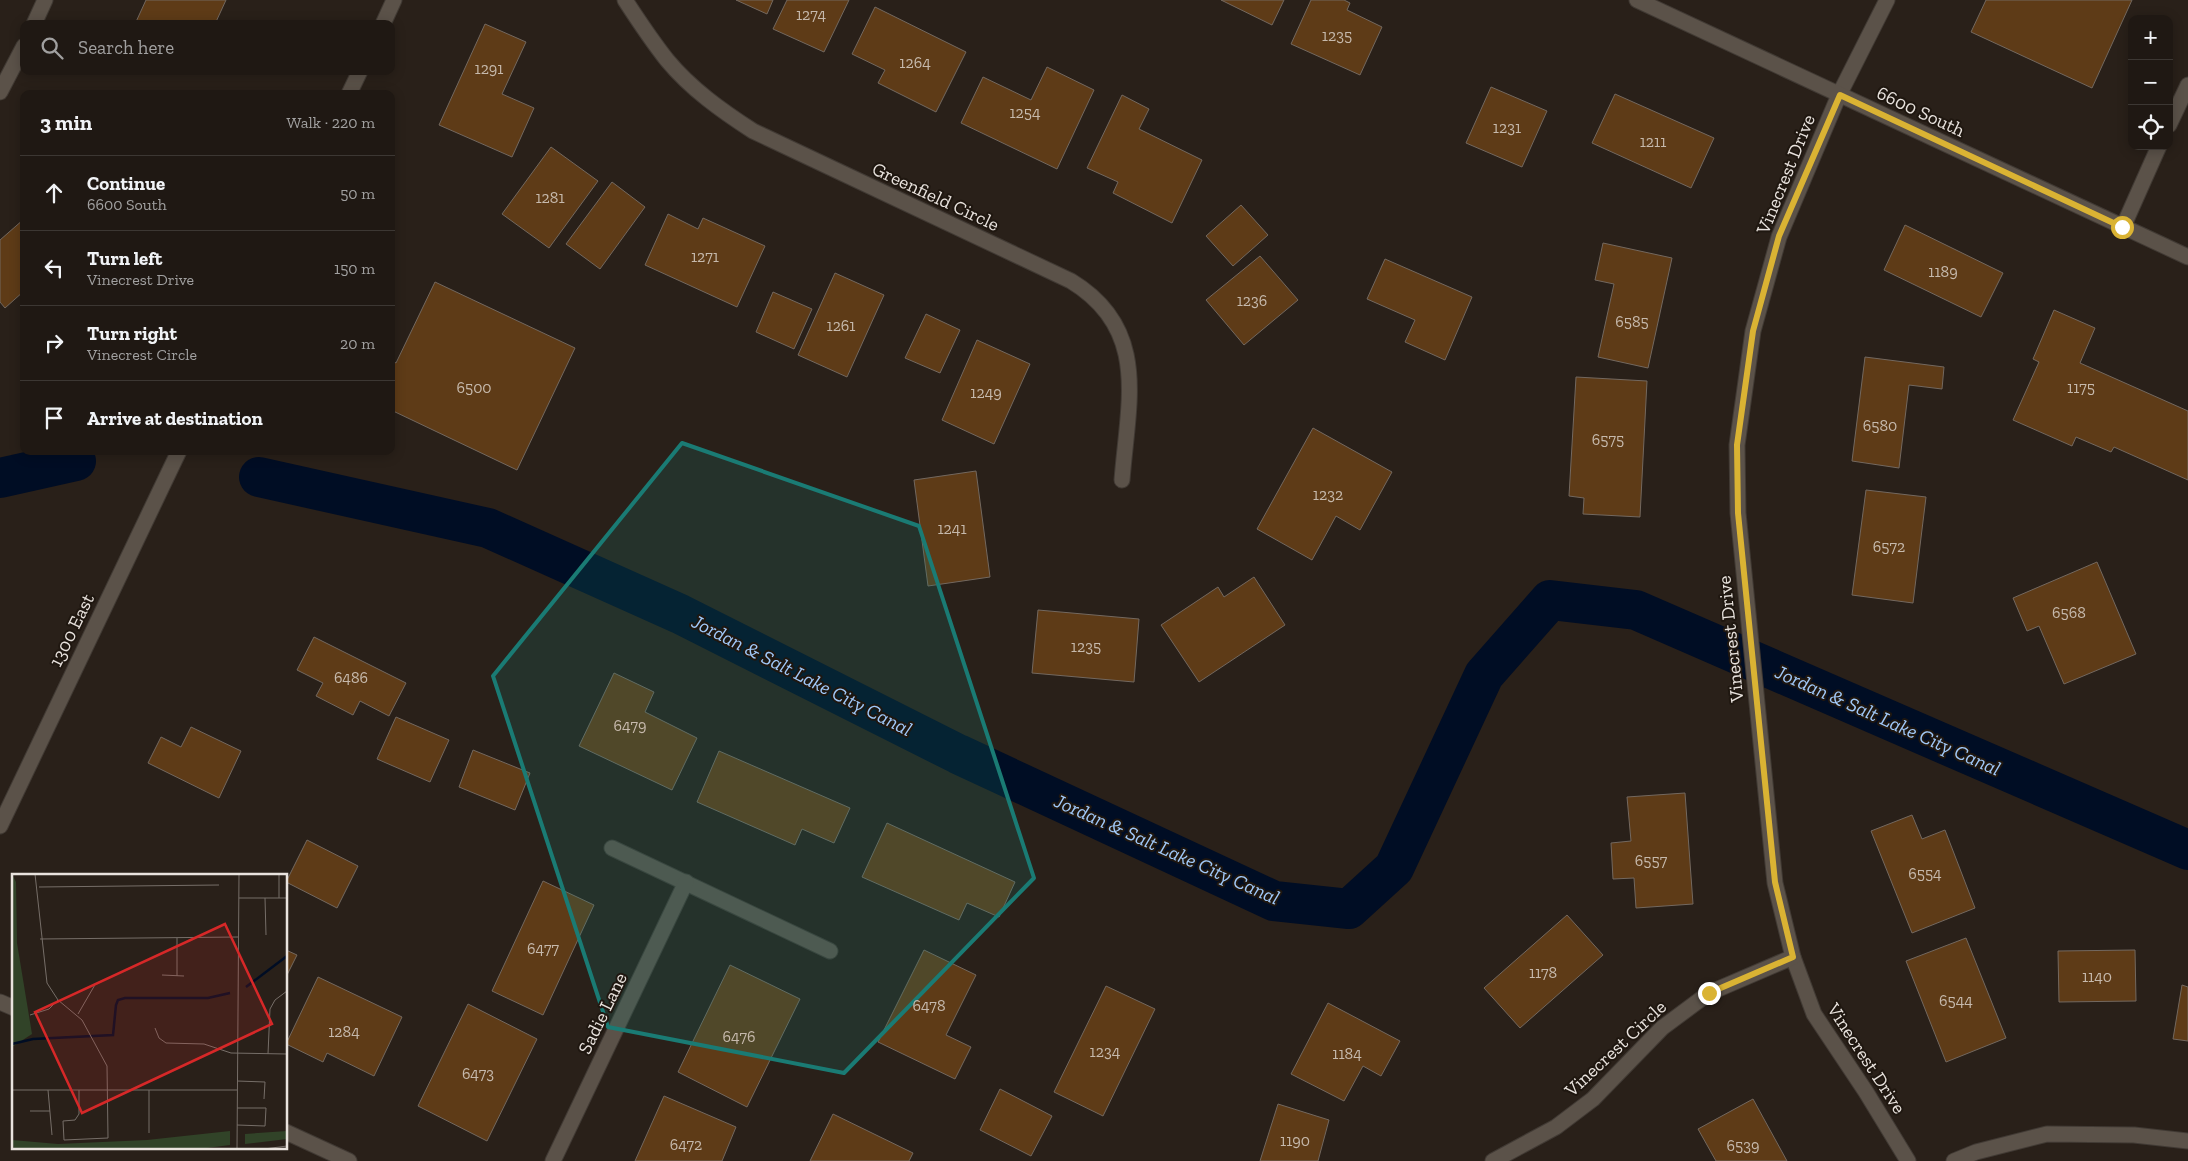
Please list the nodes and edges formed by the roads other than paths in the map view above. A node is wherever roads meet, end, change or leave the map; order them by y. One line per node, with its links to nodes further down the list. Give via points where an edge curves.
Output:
1 (45, 0): 6 (street)
2 (394, 0): 7 (street)
3 (625, 0): 19 (street, Greenfield Circle, via 667,60 706,97 753,131 1071,281 1100,303 1120,332 1130,366)
4 (1637, 0): 13 (street, 6600 South)
5 (1887, 0): 13 (street, Vinecrest Drive)
6 (36, 20)
7 (385, 20)
8 (20, 54): 12 (street)
9 (358, 75): 11 (street)
10 (2188, 85): 14 (street)
11 (351, 90)
12 (0, 92)
13 (1840, 95): 16 (street, 6600 South); 24 (street, Vinecrest Drive, via 1779,236 1753,331 1737,445 1738,513 1775,882)
14 (2173, 117)
15 (2157, 150): 16 (street)
16 (2122, 227): 17 (street, 6600 South)
17 (2188, 257)
18 (177, 455): 20 (street, 1300 East)
19 (1122, 480)
20 (0, 826)
21 (612, 848): 22 (street)
22 (686, 882): 23 (street); 30 (street, Sadie Lane)
23 (830, 951)
24 (1793, 957): 31 (street, Vinecrest Circle, via 1709,993 1662,1028 1594,1099 1556,1127); 32 (street, Vinecrest Drive, via 1814,1014)
25 (0, 1002): 26 (street)
26 (12, 1007)
27 (288, 1133): 29 (street)
28 (2188, 1141): 33 (street, via 2134,1134 2047,1134 1976,1152)
29 (349, 1161)
30 (553, 1161)
31 (1494, 1161)
32 (1908, 1161)
33 (1954, 1161)

